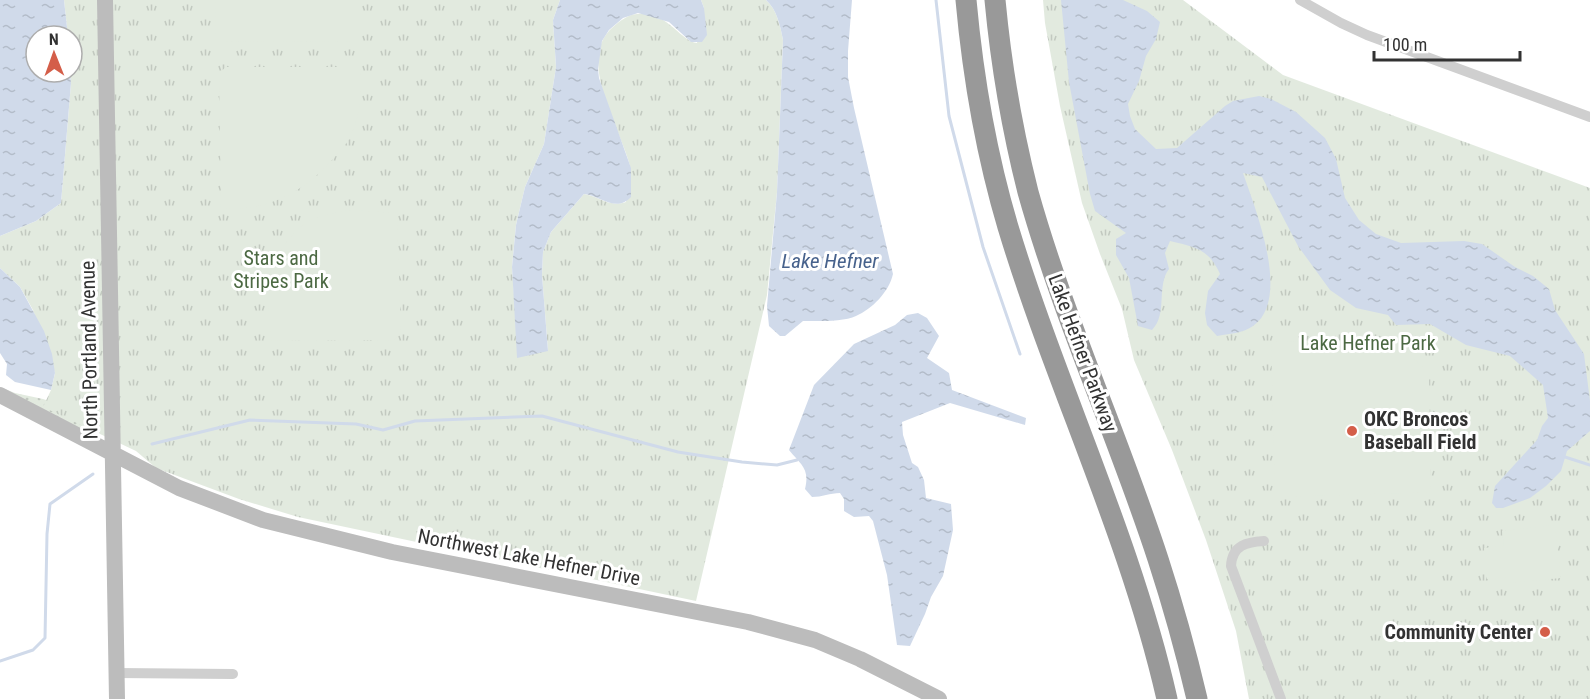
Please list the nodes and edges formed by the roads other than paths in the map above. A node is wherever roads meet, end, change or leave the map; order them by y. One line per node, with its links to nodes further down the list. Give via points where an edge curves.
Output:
1 (105, 0): 7 (street, North Portland Avenue)
2 (966, 0): 13 (highway, Lake Hefner Parkway, via 988,148 1008,227 1143,606)
3 (995, 0): 14 (highway, Lake Hefner Parkway, via 1007,92 1028,190 1070,319 1157,557)
4 (1300, 0): 5 (street, via 1367,35)
5 (1590, 117)
6 (0, 395): 7 (street, Northwest Lake Hefner Drive)
7 (112, 454): 9 (street, North Portland Avenue); 12 (street, Northwest Lake Hefner Drive, via 222,506 294,529 798,635 860,659)
8 (1264, 541): 15 (street, via 1248,542 1238,548 1231,566)
9 (116, 672): 10 (street); 11 (street, North Portland Avenue)
10 (233, 674)
11 (117, 699)
12 (939, 699)
13 (1167, 699)
14 (1197, 699)
15 (1281, 699)

